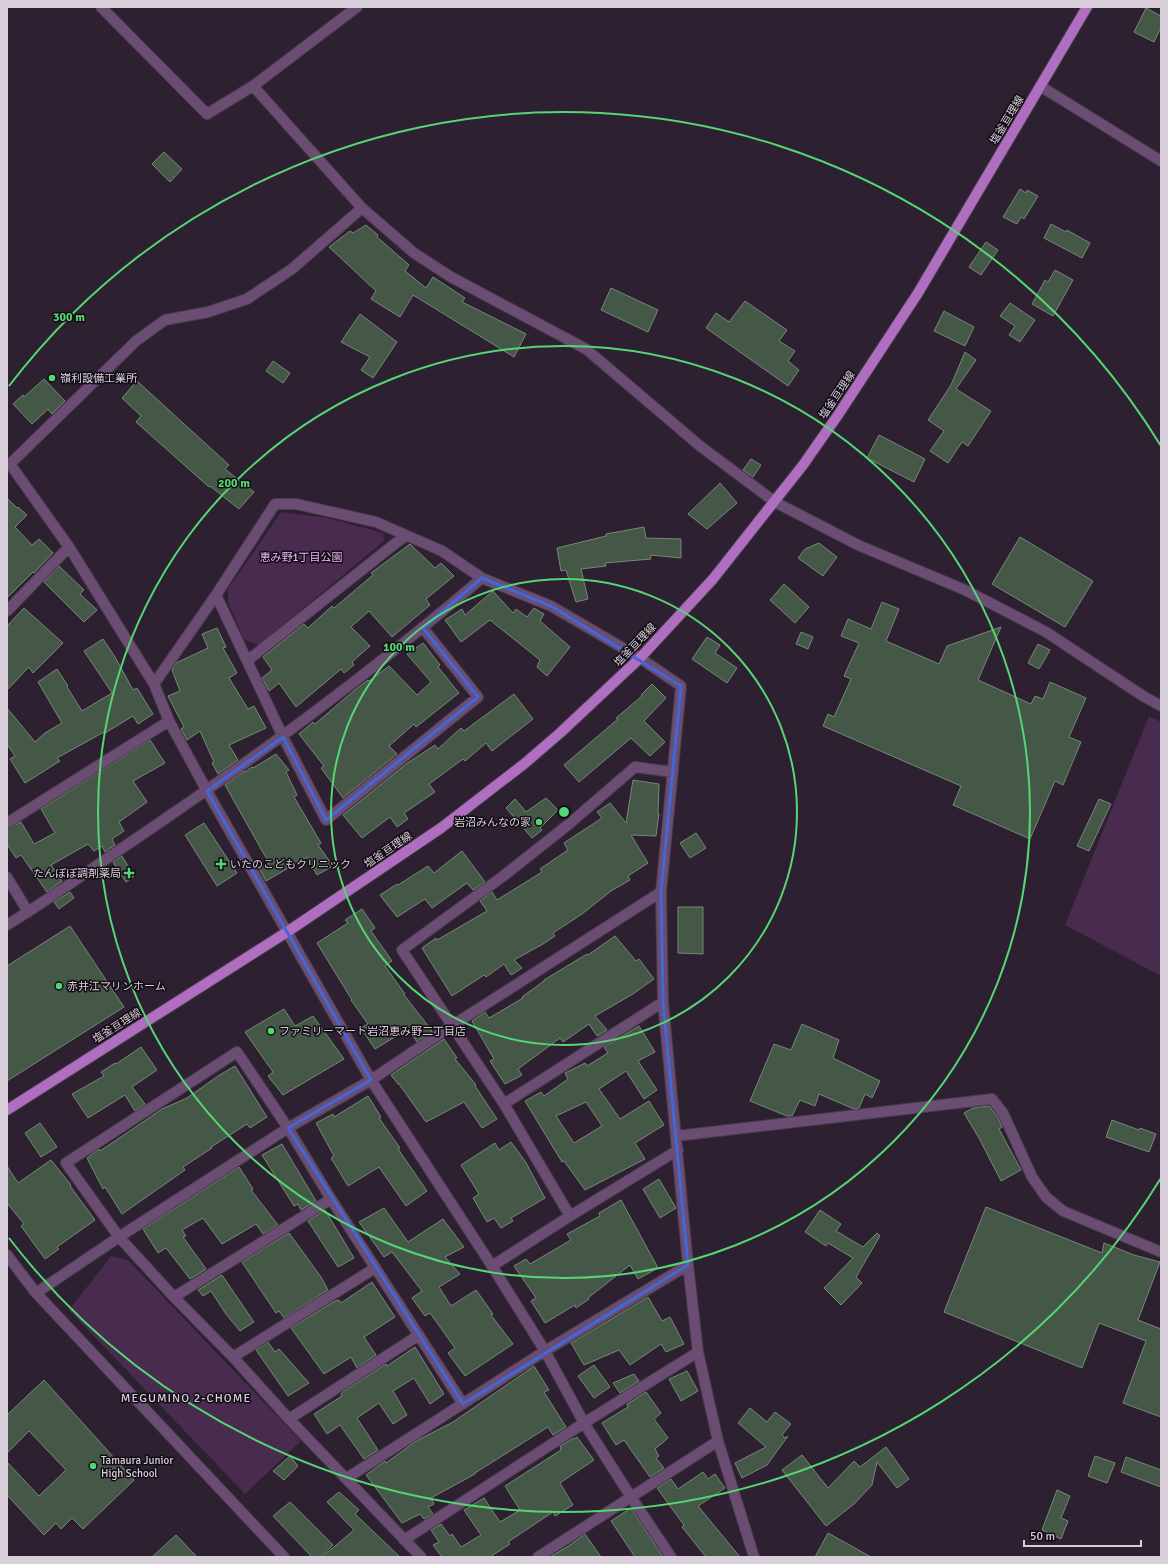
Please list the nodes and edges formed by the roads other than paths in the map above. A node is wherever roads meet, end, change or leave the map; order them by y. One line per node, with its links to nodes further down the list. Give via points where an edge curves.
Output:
1 (101, 7): 4 (street, via 207,114)
2 (357, 7): 4 (street)
3 (1086, 7): 5 (main road, 塩釜亘理線)
4 (253, 86): 7 (street)
5 (1040, 86): 6 (street); 8 (main road, 塩釜亘理線, via 918,294 829,428)
6 (1161, 160)
7 (362, 208): 8 (street, via 414,253 450,277 586,349 700,446); 10 (street, via 292,268 247,299 208,312 165,320 136,341 10,464)
8 (775, 502): 15 (main road, 塩釜亘理線, via 713,579); 18 (street, via 858,545 965,590 1046,632)
9 (406, 535): 11 (street, via 442,551); 12 (street, via 376,522 296,504 275,504); 16 (street)
10 (69, 547): 13 (street); 17 (street)
11 (482, 578): 14 (street); 15 (street, via 551,606)
12 (216, 595): 16 (street); 17 (street)
13 (7, 611)
14 (423, 628): 20 (street); 20 (street, via 478,697 326,820)
15 (640, 658): 21 (street, via 681,686); 28 (main road, 塩釜亘理線, via 524,764 441,828)
16 (247, 661): 20 (street)
17 (154, 684): 19 (street)
18 (1161, 706)
19 (168, 721): 22 (street); 23 (street)
20 (283, 737): 22 (street)
21 (673, 772): 25 (street); 30 (street, via 635,767 570,824 402,950)
22 (206, 791): 26 (street); 28 (street)
23 (7, 822)
24 (7, 877): 26 (street)
25 (661, 892): 29 (street); 30 (street)
26 (28, 912): 27 (street)
27 (7, 925)
28 (287, 932): 31 (street); 33 (main road, 塩釜亘理線)
29 (663, 1002): 32 (street); 35 (street)
30 (453, 1025): 31 (street); 32 (street)
31 (371, 1080): 34 (street); 43 (street)
32 (504, 1104): 38 (street)
33 (7, 1110)
34 (288, 1128): 37 (street); 39 (street); 39 (street, via 237,1052 66,1164)
35 (676, 1136): 36 (street); 40 (street, via 992,1099 1003,1113 1032,1177 1046,1197 1063,1211)
36 (678, 1150): 38 (street); 42 (street)
37 (331, 1199): 44 (street); 46 (street)
38 (570, 1216): 43 (street)
39 (119, 1237): 45 (street); 46 (street)
40 (1161, 1252)
41 (7, 1255): 45 (street)
42 (688, 1265): 48 (street); 49 (street)
43 (492, 1266): 48 (street)
44 (375, 1268): 47 (street); 50 (street)
45 (36, 1293): 58 (street)
46 (174, 1297): 50 (street)
47 (419, 1335): 51 (street); 52 (street)
48 (545, 1351): 51 (street); 53 (street)
49 (698, 1352): 53 (street); 54 (street)
50 (232, 1357): 52 (street)
51 (463, 1404): 55 (street)
52 (289, 1419): 55 (street)
53 (584, 1423): 56 (street); 57 (street)
54 (718, 1441): 56 (street); 62 (street)
55 (347, 1478): 57 (street)
56 (631, 1497): 60 (street); 61 (street)
57 (404, 1540): 59 (street)
58 (284, 1557)
59 (421, 1557)
60 (538, 1557)
61 (672, 1557)
62 (754, 1557)

